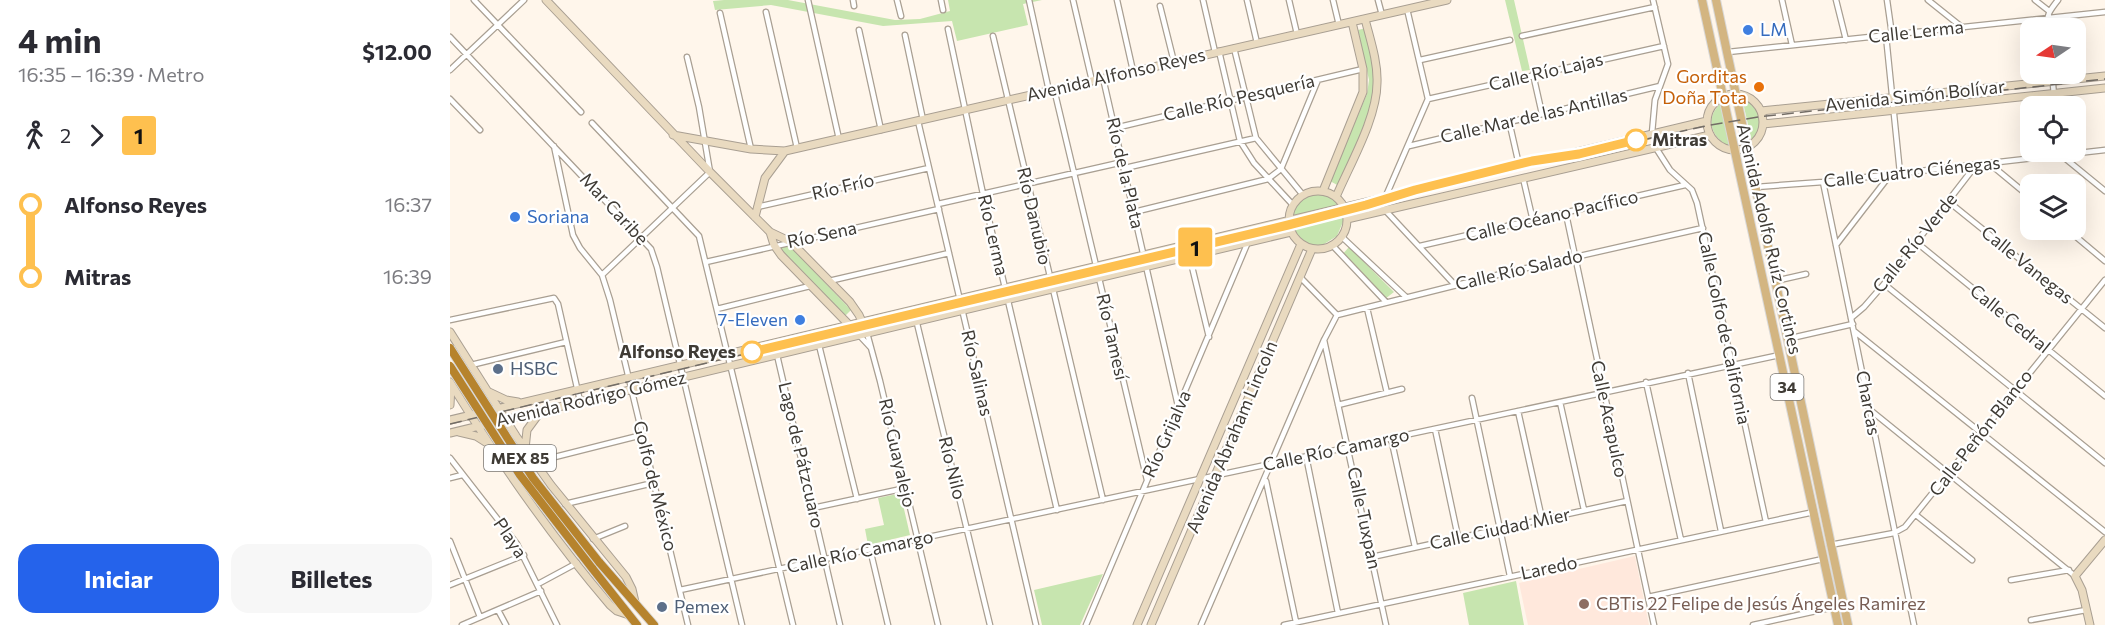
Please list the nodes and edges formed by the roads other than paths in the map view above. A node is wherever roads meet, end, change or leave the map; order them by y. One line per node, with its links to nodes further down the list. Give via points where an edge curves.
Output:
1 (474, 0): 40 (street)
2 (524, 0): 40 (street)
3 (546, 0): 102 (main road)
4 (808, 0): 105 (street)
5 (897, 0): 35 (street)
6 (941, 0): 29 (street)
7 (1029, 0): 77 (street, Río Tamesí)
8 (1073, 0): 72 (street)
9 (1117, 0): 66 (street)
10 (1203, 0): 58 (street)
11 (1247, 0): 54 (street)
12 (1289, 0): 45 (street)
13 (1333, 0): 41 (street)
14 (1378, 0): 34 (street)
15 (1447, 0): 25 (main road, Avenida Alfonso Reyes)
16 (1653, 0): 27 (street)
17 (1702, 0): 82 (main road, Avenida Adolfo Ruíz Cortines / 34)
18 (1716, 0): 59 (main road, Avenida Adolfo Ruíz Cortines / 34)
19 (1782, 0): 56 (street)
20 (1836, 0): 53 (street)
21 (1887, 0): 47 (street)
22 (1928, 0): 42 (street)
23 (2035, 0): 30 (street)
24 (2058, 0): 30 (street)
25 (1424, 2): 28 (main road, Avenida Alfonso Reyes)
26 (1160, 6): 63 (street)
27 (1655, 7): 49 (street); 55 (street)
28 (1407, 9): 34 (main road, Avenida Alfonso Reyes); 62 (street)
29 (943, 10)
30 (2049, 11): 36 (street)
31 (766, 12): 110 (street)
32 (2105, 12): 36 (street, Calle Lerma)
33 (720, 13): 113 (street)
34 (1382, 15): 37 (main road, Avenida Alfonso Reyes)
35 (901, 16)
36 (2046, 18)
37 (1365, 19): 39 (main road, Avenida Alfonso Reyes); 144 (main road, via 1377,75 1376,96)
38 (2020, 21): 42 (street, Calle Lerma)
39 (1352, 22): 41 (main road, Avenida Alfonso Reyes); 64 (main road)
40 (497, 24): 60 (street); 91 (street)
41 (1339, 25): 45 (main road, Avenida Alfonso Reyes)
42 (1963, 28): 47 (street, Calle Lerma)
43 (948, 29): 89 (street, Río Lerma)
44 (859, 30): 100 (street)
45 (1298, 34): 54 (main road, Avenida Alfonso Reyes)
46 (905, 35): 93 (street, Río Salinas)
47 (1892, 35): 50 (street, Calle Lerma)
48 (993, 36): 86 (street, Río Danubio)
49 (1522, 36)
50 (1886, 36): 53 (street, Calle Lerma); 85 (street)
51 (450, 37): 60 (street, Mar Caribe)
52 (1510, 40): 62 (street)
53 (1846, 40): 56 (street, Calle Lerma)
54 (1257, 43): 57 (main road, Avenida Alfonso Reyes)
55 (1664, 45): 67 (street, Calle Río Lajas); 75 (street, via 1668,64)
56 (1792, 45): 59 (street, Calle Lerma)
57 (1234, 48): 58 (main road, Avenida Alfonso Reyes); 81 (street)
58 (1217, 52): 63 (main road, Avenida Alfonso Reyes); 87 (street)
59 (1728, 52): 79 (main road, Avenida Adolfo Ruíz Cortines / 34)
60 (466, 54): 65 (street); 108 (street, Mar Caribe)
61 (687, 57): 107 (street)
62 (1420, 60): 84 (street)
63 (1174, 62): 66 (main road, Avenida Alfonso Reyes)
64 (1363, 69): 71 (street, Calle Río Pesquería); 141 (main road, via 1361,99)
65 (450, 70)
66 (1133, 71): 70 (main road, Avenida Alfonso Reyes)
67 (1533, 74): 84 (street, Calle Río Lajas); 92 (street)
68 (2105, 76): 69 (main road, Avenida Simón Bolívar)
69 (2086, 77)
70 (1103, 78): 72 (main road, Avenida Alfonso Reyes); 98 (street, Río de la Plata)
71 (1318, 80): 81 (street, Calle Río Pesquería); 128 (street)
72 (1092, 81): 77 (main road, Avenida Alfonso Reyes)
73 (2020, 82): 85 (main road, Avenida Simón Bolívar)
74 (2053, 84): 78 (street)
75 (1660, 86): 92 (street, Calle Mar de las Antillas); 101 (street)
76 (2105, 88): 78 (main road, Avenida Simón Bolívar)
77 (1052, 90): 86 (main road, Avenida Alfonso Reyes); 130 (street, Río Tamesí)
78 (2054, 93): 80 (street); 88 (main road, Avenida Simón Bolívar)
79 (1735, 94): 82 (main road); 90 (main road, via 1747,96); 112 (main road, Avenida Adolfo Ruíz Cortines / 34)
80 (2054, 96)
81 (1245, 97): 87 (street, Calle Río Pesquería); 104 (street)
82 (1723, 97): 95 (main road, via 1713,105); 114 (main road, Avenida Adolfo Ruíz Cortines / 34)
83 (450, 99): 99 (street)
84 (1428, 99): 109 (street)
85 (1893, 99): 88 (street); 90 (main road, Avenida Simón Bolívar)
86 (1008, 100): 89 (main road, Avenida Alfonso Reyes); 136 (street, Río Danubio)
87 (1230, 101): 98 (street, Calle Río Pesquería); 106 (street)
88 (1894, 110): 97 (main road, Avenida Simón Bolívar); 131 (street)
89 (964, 111): 93 (main road, Avenida Alfonso Reyes); 142 (street, Río Lerma)
90 (1761, 111): 97 (main road)
91 (581, 112)
92 (1542, 114): 94 (street, Calle Mar de las Antillas)
93 (921, 120): 100 (main road, Avenida Alfonso Reyes); 126 (street, Río Salinas)
94 (1509, 121): 109 (street, Calle Mar de las Antillas); 123 (street)
95 (1707, 121): 101 (main road, Avenida Rodrigo Gómez); 103 (main road)
96 (592, 123): 149 (street)
97 (1763, 124): 112 (main road, via 1758,138)
98 (1115, 128): 119 (street, Río de la Plata)
99 (480, 130)
100 (881, 130): 105 (main road, Avenida Alfonso Reyes)
101 (1652, 133): 123 (main road, Avenida Rodrigo Gómez)
102 (674, 135): 107 (main road, Avenida Alfonso Reyes); 129 (main road)
103 (1710, 135): 111 (main road); 114 (main road, via 1720,146)
104 (1256, 138): 106 (street); 128 (street)
105 (839, 139): 110 (main road, Avenida Alfonso Reyes)
106 (1240, 141): 127 (street); 134 (street)
107 (705, 142): 113 (main road, Avenida Alfonso Reyes); 129 (street)
108 (554, 146): 163 (street, Mar Caribe); 184 (street, Golfo de México, via 573,236)
109 (1409, 146): 145 (street)
110 (797, 148): 116 (main road, Avenida Alfonso Reyes)
111 (1656, 148): 133 (main road); 137 (street, Calle Golfo de California)
112 (1746, 148): 114 (main road); 121 (main road, Avenida Adolfo Ruíz Cortines / 34)
113 (751, 149): 116 (main road, Avenida Alfonso Reyes)
114 (1734, 150): 124 (main road, Avenida Adolfo Ruíz Cortines / 34)
115 (2105, 150): 117 (street, Calle Cuatro Ciénegas)
116 (785, 151): 150 (main road, via 765,178)
117 (2086, 151)
118 (2020, 159): 122 (street, Calle Cuatro Ciénegas)
119 (1123, 162): 127 (street, Río de la Plata); 130 (street, Río Sena)
120 (2072, 162): 140 (street)
121 (1750, 163): 124 (main road, via 1744,159); 138 (main road, Avenida Adolfo Ruíz Cortines / 34)
122 (1990, 164): 125 (street, Calle Cuatro Ciénegas); 139 (street)
123 (1519, 165): 145 (main road, Avenida Rodrigo Gómez)
124 (1738, 165): 226 (main road, Avenida Adolfo Ruíz Cortines / 34)
125 (1976, 165): 131 (street, Calle Cuatro Ciénegas); 146 (street, Calle Río Verde)
126 (929, 168): 148 (street, Río Salinas); 150 (street, Río Frío)
127 (1125, 168): 153 (street, Río de la Plata)
128 (1281, 169): 134 (street); 143 (street)
129 (710, 172): 149 (street); 155 (main road)
130 (1074, 173): 136 (street, Río Sena); 182 (street, Río Tamesí)
131 (1900, 173): 132 (street, Calle Cuatro Ciénegas)
132 (1890, 175): 135 (street, Calle Cuatro Ciénegas); 170 (street)
133 (1523, 178): 152 (main road); 158 (street)
134 (1268, 179): 147 (street); 153 (street)
135 (1823, 182): 138 (street, Calle Cuatro Ciénegas); 170 (street, Charcas)
136 (1027, 184): 142 (street, Río Sena); 185 (street, Río Danubio)
137 (1685, 185): 154 (street, Calle Océano Pacífico); 159 (street, Calle Golfo de California, via 1695,195)
138 (1755, 187): 189 (main road, Avenida Adolfo Ruíz Cortines / 34)
139 (2020, 189)
140 (2105, 190)
141 (1323, 191): 143 (main road); 144 (main road)
142 (983, 194): 148 (street, Río Sena); 194 (street, Río Lerma)
143 (1303, 195): 147 (main road)
144 (1336, 197): 151 (main road)
145 (1385, 198): 151 (main road, Avenida Rodrigo Gómez)
146 (1949, 202): 167 (street, Calle Río Verde); 202 (street, Calle Vanegas)
147 (1293, 205): 157 (main road)
148 (938, 206): 165 (street, Río Sena); 175 (street, Río Salinas)
149 (673, 207): 163 (street); 180 (street, via 699,236)
150 (757, 207): 155 (main road)
151 (1344, 208): 156 (main road); 157 (main road, Avenida Rodrigo Gómez)
152 (1385, 210): 156 (main road); 173 (street)
153 (1134, 212): 176 (street, Río de la Plata)
154 (1566, 213): 158 (street, Calle Océano Pacífico); 178 (street, Calle Acapulco)
155 (755, 217): 160 (main road)
156 (1347, 219): 162 (main road)
157 (1289, 221): 161 (main road); 171 (main road, Avenida Rodrigo Gómez)
158 (1533, 221): 173 (street, Calle Océano Pacífico)
159 (1703, 228): 178 (street, Calle Río Salado); 227 (street, Calle Golfo de California)
160 (770, 232): 165 (main road); 169 (main road)
161 (1291, 232): 166 (main road, Avenida Rodrigo Gómez); 168 (main road)
162 (1342, 237): 172 (main road); 196 (street)
163 (642, 238): 184 (street); 230 (street, Mar Caribe, via 654,258)
164 (2080, 240): 179 (street)
165 (790, 242): 169 (street, Río Sena); 190 (main road)
166 (1248, 242): 177 (main road, Avenida Rodrigo Gómez); 217 (street, Río Grijalva)
167 (1916, 243): 191 (street, Calle Río Verde); 223 (street, Calle Cedral)
168 (1301, 244): 174 (main road); 281 (main road)
169 (774, 245): 180 (street, Río Sena); 193 (main road)
170 (1836, 245): 206 (street, Charcas)
171 (1187, 246): 176 (main road, Avenida Rodrigo Gómez); 177 (street)
172 (1333, 246): 174 (main road); 199 (street)
173 (1420, 246): 192 (street)
174 (1312, 249): 187 (main road, Avenida Abraham Lincoln)
175 (949, 253): 190 (street); 198 (street, Río Salinas)
176 (1143, 256): 181 (street, Río de la Plata); 182 (main road, Avenida Rodrigo Gómez)
177 (1189, 256): 181 (main road, Avenida Rodrigo Gómez); 217 (street)
178 (1576, 257): 192 (street, Calle Río Salado); 243 (street, Calle Acapulco)
179 (2105, 261)
180 (706, 262): 201 (street)
181 (1146, 266): 186 (main road, Avenida Rodrigo Gómez); 253 (street, Río de la Plata)
182 (1096, 267): 185 (main road, Avenida Rodrigo Gómez); 186 (street, Río Tamesí)
183 (1806, 274): 189 (street)
184 (602, 275): 235 (street, Golfo de México)
185 (1049, 278): 194 (main road, Avenida Rodrigo Gómez); 195 (street, Río Danubio)
186 (1098, 278): 195 (main road, Avenida Rodrigo Gómez); 280 (street, Río Tamesí)
187 (1301, 278): 205 (street); 277 (main road, Avenida Abraham Lincoln)
188 (2105, 280): 202 (street, Calle Peñón Blanco)
189 (1775, 281): 218 (main road, Avenida Adolfo Ruíz Cortines / 34)
190 (828, 282): 209 (main road, via 850,302)
191 (1884, 284): 206 (street, Calle Río Verde); 241 (street)
192 (1455, 285): 196 (street, Calle Río Salado)
193 (810, 286): 201 (street); 211 (main road)
194 (1005, 289): 197 (street, Río Lerma); 198 (main road, Avenida Rodrigo Gómez)
195 (1052, 289): 197 (main road, Avenida Rodrigo Gómez); 287 (street, Río Danubio)
196 (1406, 297): 199 (street, Calle Río Salado)
197 (1008, 299): 204 (main road, Avenida Rodrigo Gómez); 291 (street, Río Lerma)
198 (960, 300): 203 (main road, Avenida Rodrigo Gómez); 204 (street, Río Salinas)
199 (1386, 302): 200 (street, Calle Río Salado)
200 (1367, 308): 205 (street, Calle Río Salado); 244 (street)
201 (717, 309): 224 (street)
202 (2081, 309): 212 (street, Calle Vanegas); 223 (street, Calle Peñón Blanco)
203 (914, 310): 208 (street, Río Nilo); 209 (main road, Avenida Rodrigo Gómez)
204 (962, 310): 208 (main road, Avenida Rodrigo Gómez); 296 (street, Río Salinas)
205 (1337, 315): 219 (street)
206 (1851, 318): 210 (street, Charcas)
207 (450, 321): 220 (street, via 554,297)
208 (916, 321): 216 (main road, Avenida Rodrigo Gómez); 299 (street, Río Nilo)
209 (862, 322): 211 (main road, Avenida Rodrigo Gómez); 216 (main road)
210 (1853, 324): 213 (street, Charcas); 218 (street)
211 (850, 326): 215 (main road, Avenida Rodrigo Gómez); 216 (main road)
212 (2105, 328)
213 (1854, 331): 254 (street, Charcas); 264 (street)
214 (450, 332): 228 (main road)
215 (816, 333): 221 (street); 224 (main road, Avenida Rodrigo Gómez)
216 (863, 334): 221 (main road, Avenida Rodrigo Gómez); 284 (street, Río Guayalejo, via 873,351)
217 (1209, 337): 253 (street, Río Grijalva)
218 (1787, 339): 310 (main road, Avenida Adolfo Ruíz Cortines / 34)
219 (1324, 340): 251 (street, Calle Tuxpan); 273 (street)
220 (566, 342): 228 (street); 240 (street)
221 (819, 345): 225 (main road, Avenida Rodrigo Gómez); 286 (street)
222 (450, 348): 320 (highway, MEX 85, bridge, via 533,478)
223 (2048, 350): 241 (street, Calle Peñón Blanco); 245 (street, Calle Cedral)
224 (728, 354): 230 (main road, Avenida Rodrigo Gómez); 231 (street)
225 (777, 355): 231 (main road, Avenida Rodrigo Gómez); 290 (street, Lago de Pátzcuaro)
226 (1780, 355): 227 (street, Calle Río Camargo); 293 (main road, Avenida Adolfo Ruíz Cortines / 34)
227 (1732, 364): 233 (street, Calle Río Camargo); 297 (street, Calle Golfo de California)
228 (471, 365): 232 (main road); 242 (main road)
229 (450, 366): 320 (highway, MEX 85, bridge, via 520,475)
230 (680, 366): 234 (street, Mar Caribe); 235 (main road, Avenida Rodrigo Gómez)
231 (730, 366): 234 (main road, Avenida Rodrigo Gómez); 321 (street)
232 (450, 372)
233 (1688, 373): 236 (street, Calle Río Camargo); 301 (street)
234 (683, 377): 238 (main road, Avenida Rodrigo Gómez); 325 (street, Mar Caribe)
235 (628, 378): 238 (street, Golfo de México); 240 (main road, Avenida Rodrigo Gómez)
236 (1646, 382): 243 (street, Calle Río Camargo); 307 (street)
237 (450, 383): 250 (main road); 257 (main road)
238 (631, 389): 247 (main road, Avenida Rodrigo Gómez); 265 (street, Golfo de México)
239 (1402, 389): 244 (street)
240 (578, 390): 247 (street); 248 (main road, Avenida Rodrigo Gómez)
241 (2014, 390): 264 (street, Calle Peñón Blanco); 274 (street)
242 (488, 392): 248 (main road); 252 (main road)
243 (1603, 392): 249 (street, Calle Río Camargo); 288 (street, Calle Acapulco)
244 (1387, 393): 251 (street)
245 (2105, 396)
246 (1472, 398): 260 (street)
247 (580, 401): 255 (main road, Avenida Rodrigo Gómez)
248 (524, 402): 252 (main road, Avenida Rodrigo Gómez)
249 (1560, 402): 256 (street, Calle Río Camargo); 292 (street)
250 (450, 405)
251 (1338, 405): 267 (street, Calle Tuxpan)
252 (498, 407): 257 (main road, Avenida Rodrigo Gómez); 259 (main road)
253 (1178, 408): 280 (street, Río Grijalva)
254 (1869, 409): 275 (street); 302 (street, Charcas)
255 (542, 410): 259 (main road, Avenida Rodrigo Gómez); 269 (main road, via 527,430)
256 (1518, 411): 260 (street, Calle Río Camargo); 295 (street)
257 (471, 415): 258 (main road, Avenida Rodrigo Gómez); 261 (main road)
258 (450, 420)
259 (506, 420): 261 (main road, Avenida Rodrigo Gómez); 269 (main road)
260 (1476, 420): 262 (street, Calle Río Camargo); 300 (street)
261 (478, 426): 263 (main road, Avenida Rodrigo Gómez); 268 (main road)
262 (1435, 429): 266 (street, Calle Río Camargo); 304 (street)
263 (453, 432): 268 (main road, via 476,436)
264 (1980, 433): 275 (street, Calle Peñón Blanco); 303 (street)
265 (642, 435): 272 (street); 283 (street, Golfo de México)
266 (1391, 438): 267 (street, Calle Río Camargo); 311 (street)
267 (1348, 446): 270 (street, Calle Río Camargo); 315 (street, Calle Tuxpan)
268 (492, 447): 278 (main road)
269 (525, 448): 272 (main road)
270 (1306, 456): 273 (street, Calle Río Camargo); 337 (street)
271 (450, 459): 276 (street, Playa)
272 (535, 462): 278 (main road, via 518,468); 289 (main road)
273 (1272, 463): 277 (street, Calle Río Camargo); 282 (street)
274 (2105, 463)
275 (1949, 474): 294 (street, Calle Peñón Blanco); 322 (street)
276 (462, 475): 279 (street); 314 (street, Playa)
277 (1215, 476): 281 (street, Calle Río Camargo); 358 (main road, Avenida Abraham Lincoln)
278 (512, 477): 319 (main road)
279 (450, 478)
280 (1147, 480): 285 (street, Río Grijalva)
281 (1199, 480): 285 (street, Calle Río Camargo); 357 (main road)
282 (1265, 480): 342 (street); 359 (street)
283 (653, 483): 289 (street); 329 (street, Golfo de México)
284 (906, 488): 286 (street); 306 (street, Río Guayalejo)
285 (1142, 492): 287 (street, Calle Río Camargo); 356 (street, Río Grijalva)
286 (857, 499): 290 (street)
287 (1103, 500): 291 (street, Calle Río Camargo)
288 (1627, 501): 292 (street, Calle Ciudad Mier); 313 (street, Calle Acapulco)
289 (565, 504): 305 (main road)
290 (813, 508): 316 (street, Lago de Pátzcuaro)
291 (1057, 510): 296 (street, Calle Río Camargo)
292 (1584, 510): 295 (street, Calle Ciudad Mier)
293 (1814, 512): 297 (street, Laredo); 317 (main road, Avenida Adolfo Ruíz Cortines / 34)
294 (1916, 515): 302 (street, Calle Peñón Blanco); 318 (street)
295 (1542, 519): 300 (street, Calle Ciudad Mier)
296 (1011, 520): 299 (street, Calle Río Camargo); 355 (street, Río Salinas)
297 (1766, 522): 301 (street, Laredo)
298 (625, 526): 305 (street)
299 (967, 529): 306 (street, Calle Río Camargo); 354 (street, Río Nilo)
300 (1500, 529): 304 (street, Calle Ciudad Mier); 323 (street)
301 (1721, 531): 307 (street, Laredo)
302 (1894, 532): 310 (street, Calle Peñón Blanco); 367 (street, Charcas)
303 (2105, 532)
304 (1458, 537): 311 (street, Calle Ciudad Mier)
305 (593, 538): 332 (main road, via 626,577)
306 (918, 539): 312 (street, Calle Río Camargo); 353 (street, Río Guayalejo)
307 (1681, 540): 313 (street, Laredo)
308 (2105, 540): 322 (main road)
309 (450, 541): 324 (street)
310 (1830, 545): 366 (main road, Avenida Adolfo Ruíz Cortines / 34)
311 (1415, 547): 315 (street, Calle Ciudad Mier)
312 (870, 549): 316 (street, Calle Río Camargo); 352 (street)
313 (1638, 549): 323 (street, Laredo); 331 (street, Calle Acapulco)
314 (524, 555): 324 (street); 327 (street, Playa)
315 (1372, 557): 333 (street, Calle Tuxpan)
316 (825, 559): 321 (street, Calle Río Camargo); 351 (street, Lago de Pátzcuaro)
317 (1823, 559): 331 (street); 334 (main road, Avenida Adolfo Ruíz Cortines / 34)
318 (1971, 560)
319 (577, 563): 327 (street); 338 (main road, via 614,608)
320 (596, 565): 332 (highway, MEX 85); 338 (highway, MEX 85)
321 (779, 569): 325 (street, Calle Río Camargo); 350 (street)
322 (2072, 573): 326 (street); 336 (main road, via 2081,585)
323 (1510, 576): 333 (street, Laredo)
324 (465, 578): 328 (street); 339 (street)
325 (731, 579): 329 (street, Calle Río Camargo); 349 (street, Mar Caribe)
326 (2011, 580)
327 (538, 584): 330 (street, Playa)
328 (450, 585)
329 (680, 590): 348 (street, Golfo de México)
330 (541, 591): 335 (street); 345 (street, Playa)
331 (1648, 597): 362 (street, Calle Acapulco)
332 (635, 602): 347 (highway, MEX 85)
333 (1382, 604): 337 (street, Laredo); 361 (street, Calle Tuxpan)
334 (1834, 608): 340 (street); 365 (main road, Avenida Adolfo Ruíz Cortines / 34)
335 (498, 610): 339 (street); 344 (street)
336 (2086, 610): 341 (street); 368 (main road)
337 (1338, 613): 342 (street, Laredo)
338 (629, 615): 346 (highway, MEX 85)
339 (480, 616): 343 (street)
340 (1784, 618): 363 (street); 364 (street)
341 (2031, 620)
342 (1296, 622): 360 (street, Laredo)
343 (462, 625)
344 (506, 625)
345 (558, 625)
346 (637, 625)
347 (654, 625)
348 (688, 625)
349 (742, 625)
350 (793, 625)
351 (840, 625)
352 (888, 625)
353 (938, 625)
354 (990, 625)
355 (1036, 625)
356 (1086, 625)
357 (1137, 625)
358 (1151, 625)
359 (1201, 625)
360 (1284, 625)
361 (1386, 625)
362 (1654, 625)
363 (1753, 625)
364 (1786, 625)
365 (1838, 625)
366 (1848, 625)
367 (1914, 625)
368 (2090, 625)

